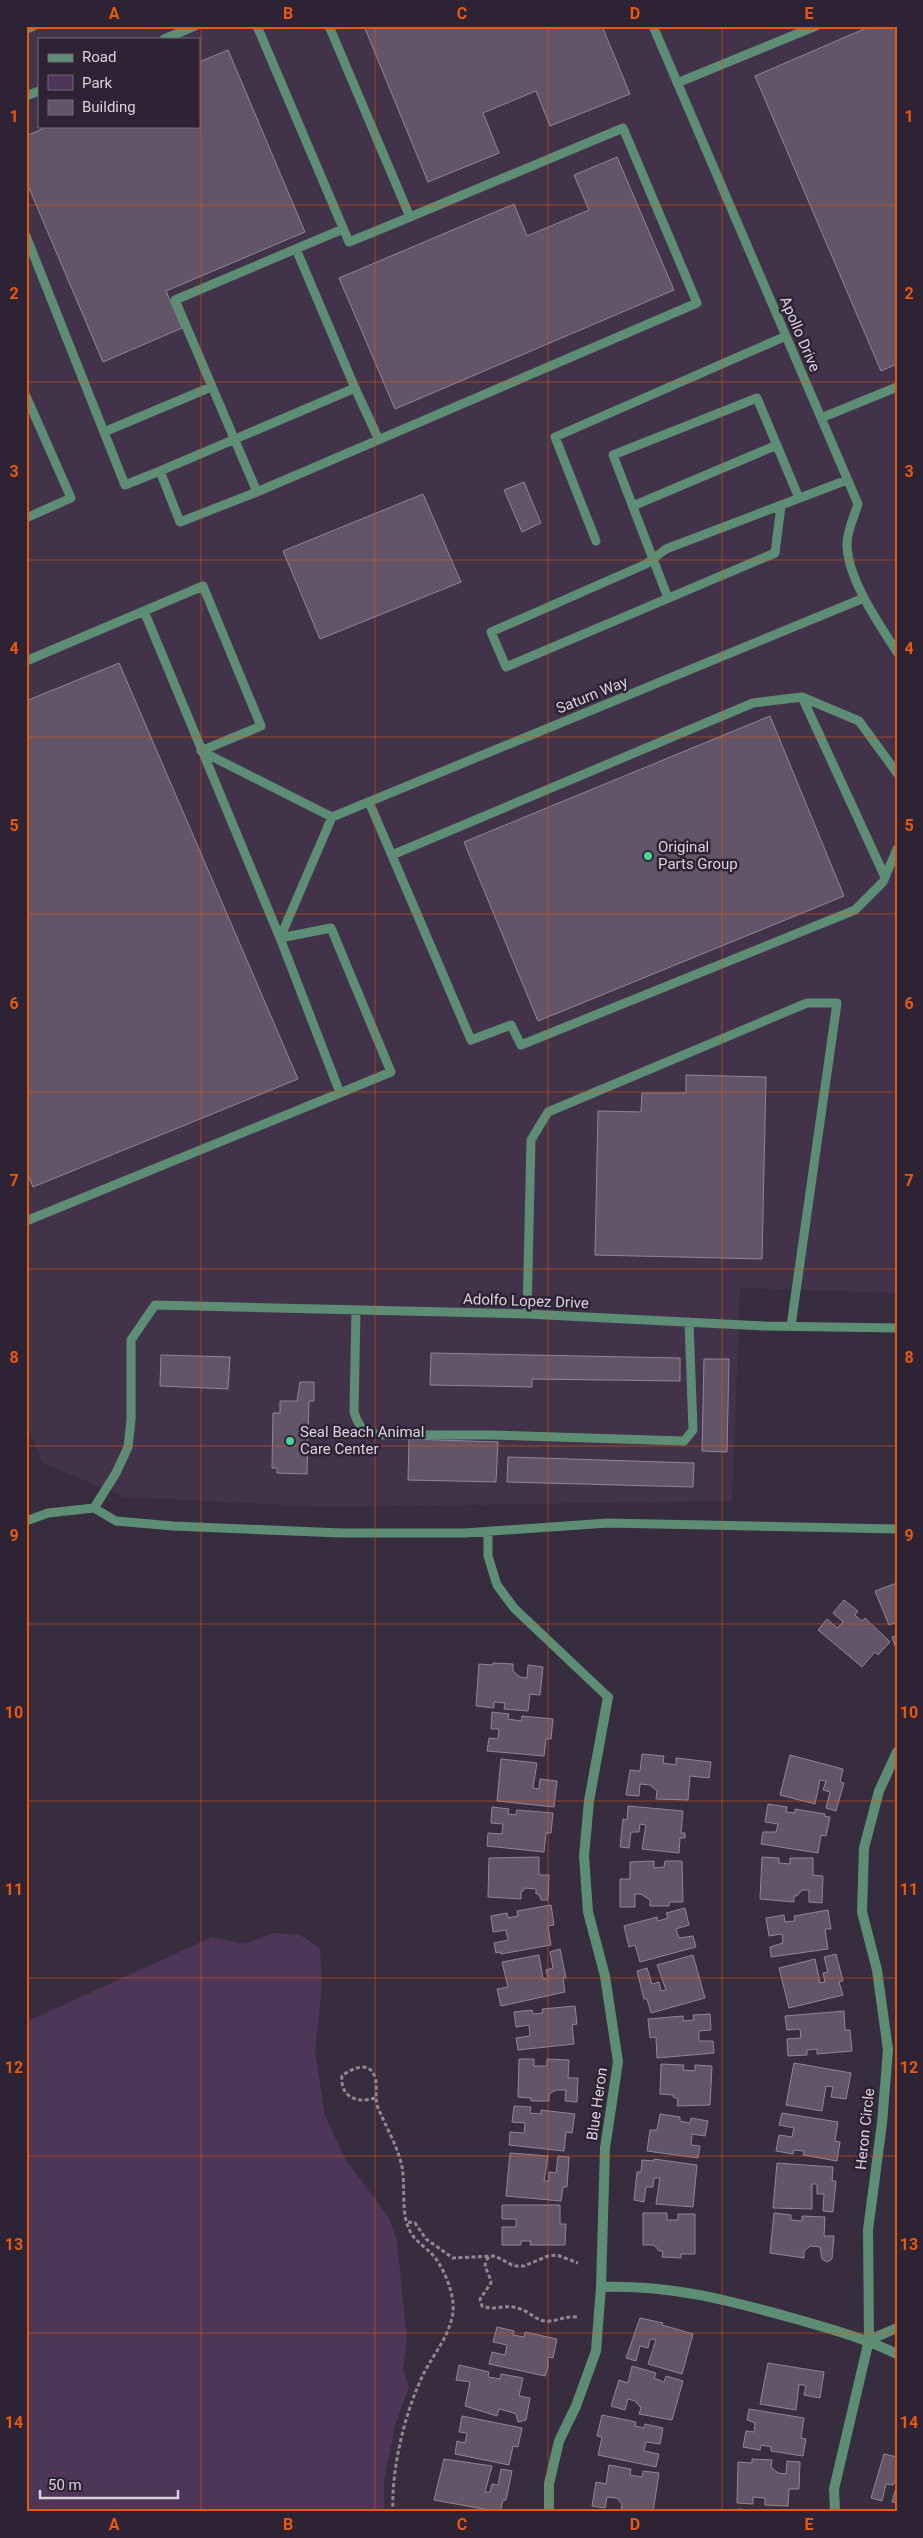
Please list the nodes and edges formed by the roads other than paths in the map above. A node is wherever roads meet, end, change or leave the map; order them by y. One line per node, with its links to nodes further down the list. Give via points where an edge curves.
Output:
1 (33, 26): 7 (street)
2 (195, 26): 8 (lane)
3 (257, 26): 13 (lane)
4 (329, 26): 12 (lane)
5 (653, 26): 9 (lane, Apollo Drive)
6 (816, 26): 9 (lane)
7 (26, 29)
8 (166, 38)
9 (677, 84): 16 (lane, Apollo Drive)
10 (38, 90): 11 (lane)
11 (26, 96)
12 (410, 217): 13 (lane, via 349,242); 23 (lane, via 623,128 696,303)
13 (344, 229): 15 (lane)
14 (26, 236): 22 (lane)
15 (296, 249): 17 (lane, via 175,300); 19 (lane)
16 (786, 336): 21 (lane, Apollo Drive); 33 (lane, via 555,437)
17 (211, 387): 22 (lane); 24 (lane)
18 (897, 387): 21 (lane)
19 (355, 388): 23 (lane); 24 (lane)
20 (26, 396): 32 (lane, via 71,498)
21 (821, 418): 27 (lane, Apollo Drive)
22 (104, 432): 26 (lane, via 125,485)
23 (378, 438): 28 (lane)
24 (234, 440): 26 (lane); 28 (lane)
25 (777, 445): 29 (lane); 30 (lane); 30 (lane, via 757,398 613,455)
26 (160, 471): 28 (lane, via 180,522)
27 (848, 480): 29 (lane); 36 (lane, Apollo Drive, via 858,504 848,537 848,557)
28 (257, 492)
29 (799, 498): 31 (lane)
30 (633, 506): 34 (lane)
31 (781, 506): 34 (lane, via 666,549); 35 (lane, via 774,553)
32 (26, 518)
33 (596, 541)
34 (654, 558): 35 (lane); 35 (lane, via 491,632 506,666)
35 (668, 598)
36 (864, 598): 38 (lane, Apollo Drive); 43 (lane, Saturn Way)
37 (144, 610): 39 (lane); 41 (lane); 41 (lane, via 203,586 261,726)
38 (897, 652)
39 (26, 661)
40 (802, 697): 42 (lane, via 860,721); 46 (lane, via 753,703); 47 (lane)
41 (201, 751): 44 (lane); 48 (lane)
42 (897, 773)
43 (369, 802): 44 (lane, Saturn Way); 46 (lane)
44 (332, 817): 48 (lane)
45 (897, 849): 47 (lane)
46 (392, 855): 47 (lane, via 471,1040 511,1025 521,1045 855,910)
47 (885, 877)
48 (280, 938): 49 (lane); 49 (lane, via 331,928 391,1072)
49 (340, 1093): 50 (lane)
50 (26, 1221)
51 (356, 1310): 52 (lane, Adolfo Lopez Drive); 53 (lane, via 354,1405 358,1424 371,1434 392,1435 684,1441 693,1430); 56 (lane, Adolfo Lopez Drive, via 155,1305 131,1340 128,1447)
52 (527, 1314): 53 (lane, Adolfo Lopez Drive); 54 (lane, via 531,1140 548,1112 807,1003 836,1003)
53 (689, 1322): 54 (lane, Adolfo Lopez Drive)
54 (791, 1326): 55 (lane, Adolfo Lopez Drive)
55 (897, 1328)
56 (94, 1508): 57 (lane, via 48,1513); 59 (lane, via 116,1521 173,1526 341,1533)
57 (26, 1520)
58 (897, 1530): 59 (lane, via 608,1523)
59 (488, 1532): 60 (lane, via 488,1556 497,1585 514,1608)
60 (608, 1697): 62 (street, Blue Heron, via 589,1801 584,1856 588,1912 605,1976 618,2062 605,2148)
61 (897, 1752): 64 (street, Heron Circle, via 880,1791 864,1848 862,1912 876,1970 888,2050 868,2230)
62 (601, 2288): 64 (street, via 639,2286 713,2296); 66 (street, Blue Heron, via 596,2351 559,2441 549,2484)
63 (897, 2328): 64 (street)
64 (869, 2340): 65 (street); 67 (street, Heron Circle, via 834,2489)
65 (897, 2354)
66 (549, 2512)
67 (835, 2512)

